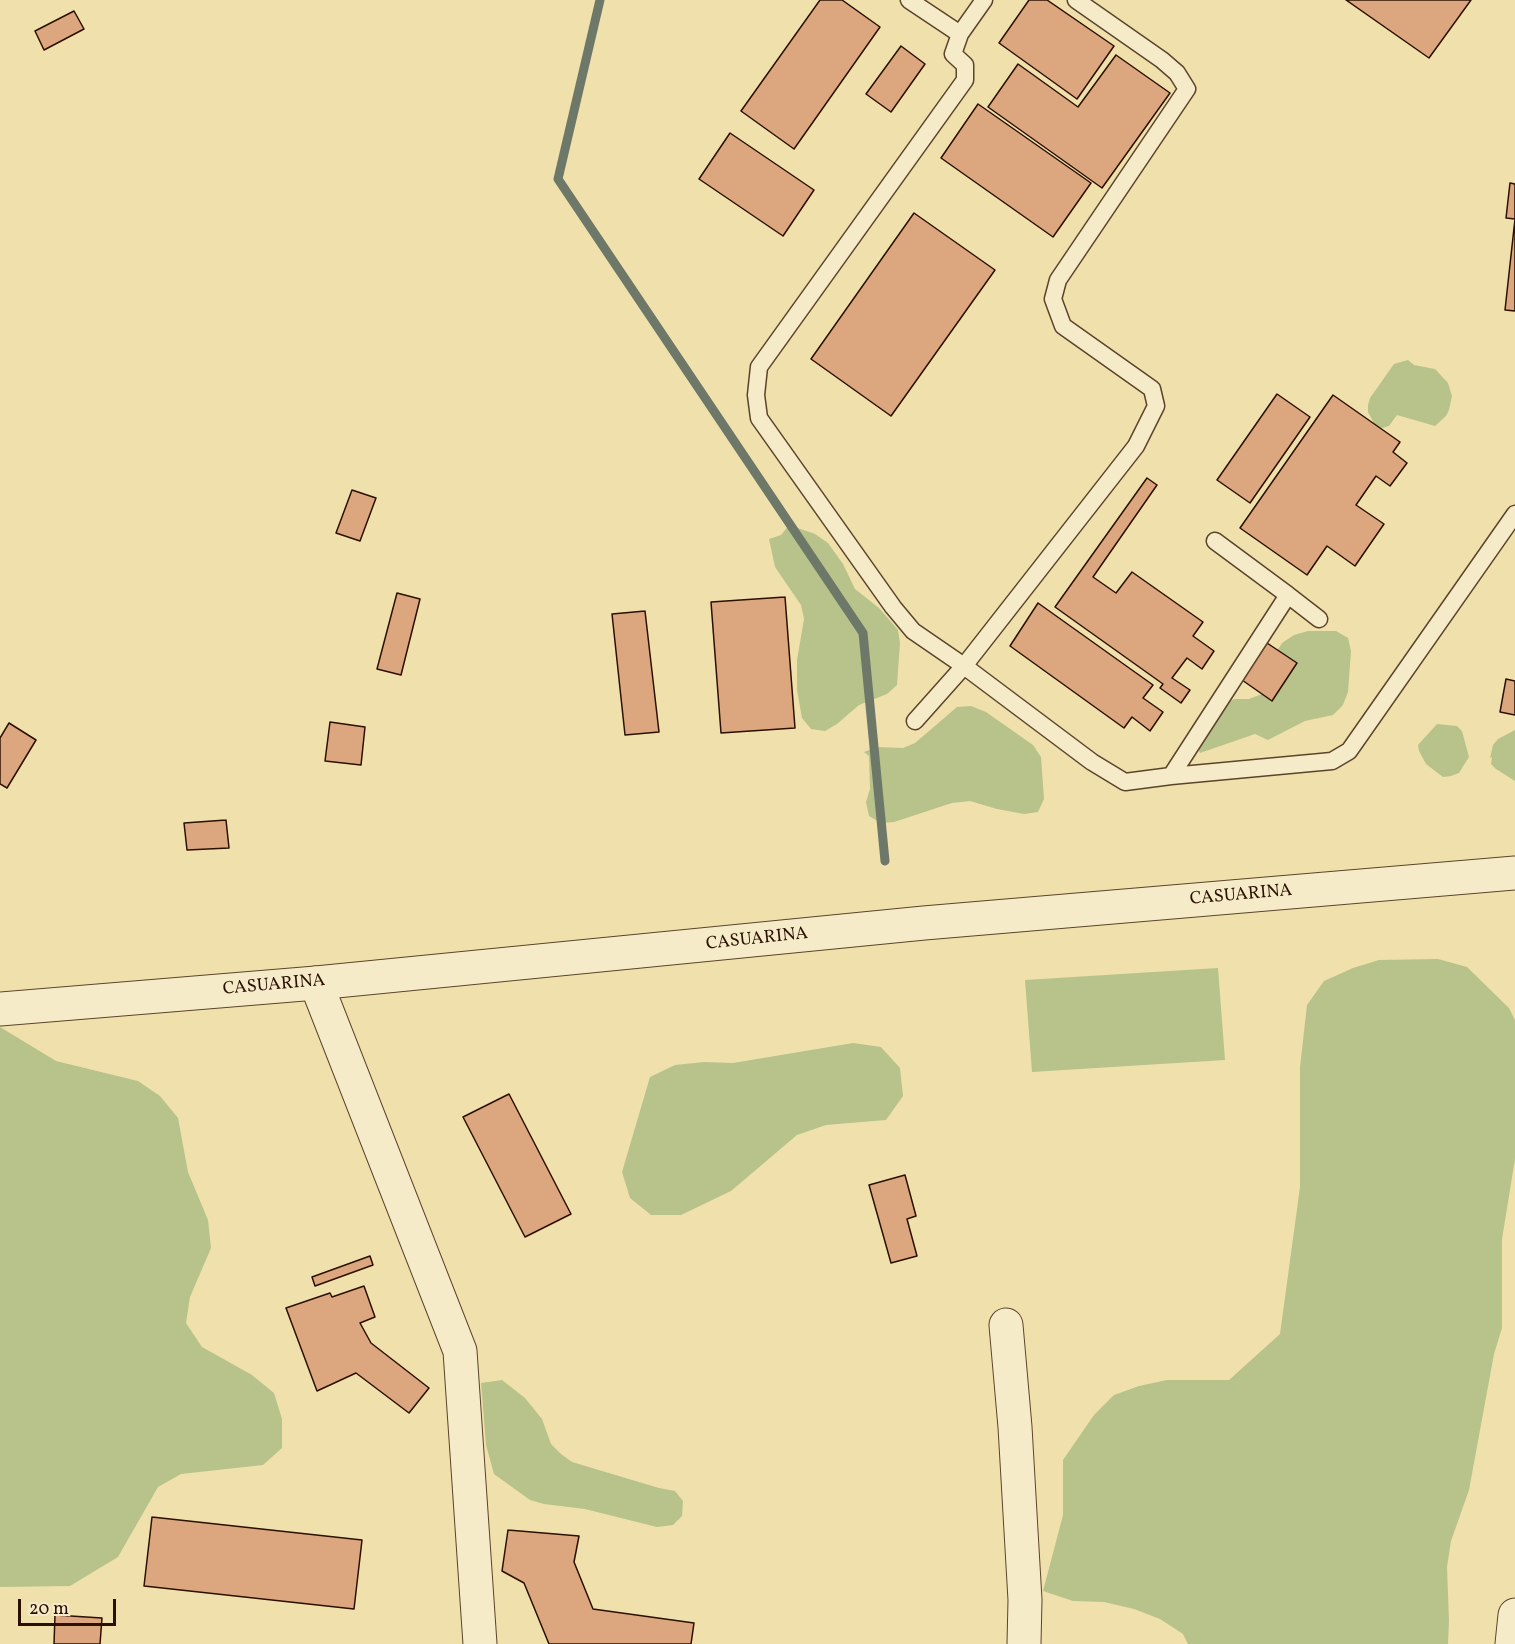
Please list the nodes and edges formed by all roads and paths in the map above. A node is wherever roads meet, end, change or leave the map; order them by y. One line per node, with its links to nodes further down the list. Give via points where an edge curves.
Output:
1 (909, 0): 4 (lane)
2 (984, 0): 4 (lane)
3 (1076, 0): 9 (lane, via 1162,60 1187,89 1058,280 1053,299 1064,326 1152,389 1156,406 1136,446)
4 (960, 34): 9 (lane, via 953,54 965,65 965,80 759,367 756,395 759,418 893,607 914,631)
5 (1515, 514): 11 (lane, via 1349,751 1332,761)
6 (1215, 542): 7 (lane)
7 (1288, 595): 8 (lane); 11 (lane)
8 (1319, 619)
9 (964, 666): 10 (lane); 11 (lane, via 1092,762 1125,782)
10 (915, 721)
11 (1171, 776)
12 (1515, 873): 13 (street, CASUARINA, via 924,923)
13 (316, 983): 14 (street, CASUARINA); 17 (street, via 460,1351)
14 (0, 1009)
15 (1006, 1325): 18 (street, via 1025,1600)
16 (1515, 1615): 19 (street)
17 (480, 1644)
18 (1024, 1644)
19 (1512, 1644)

